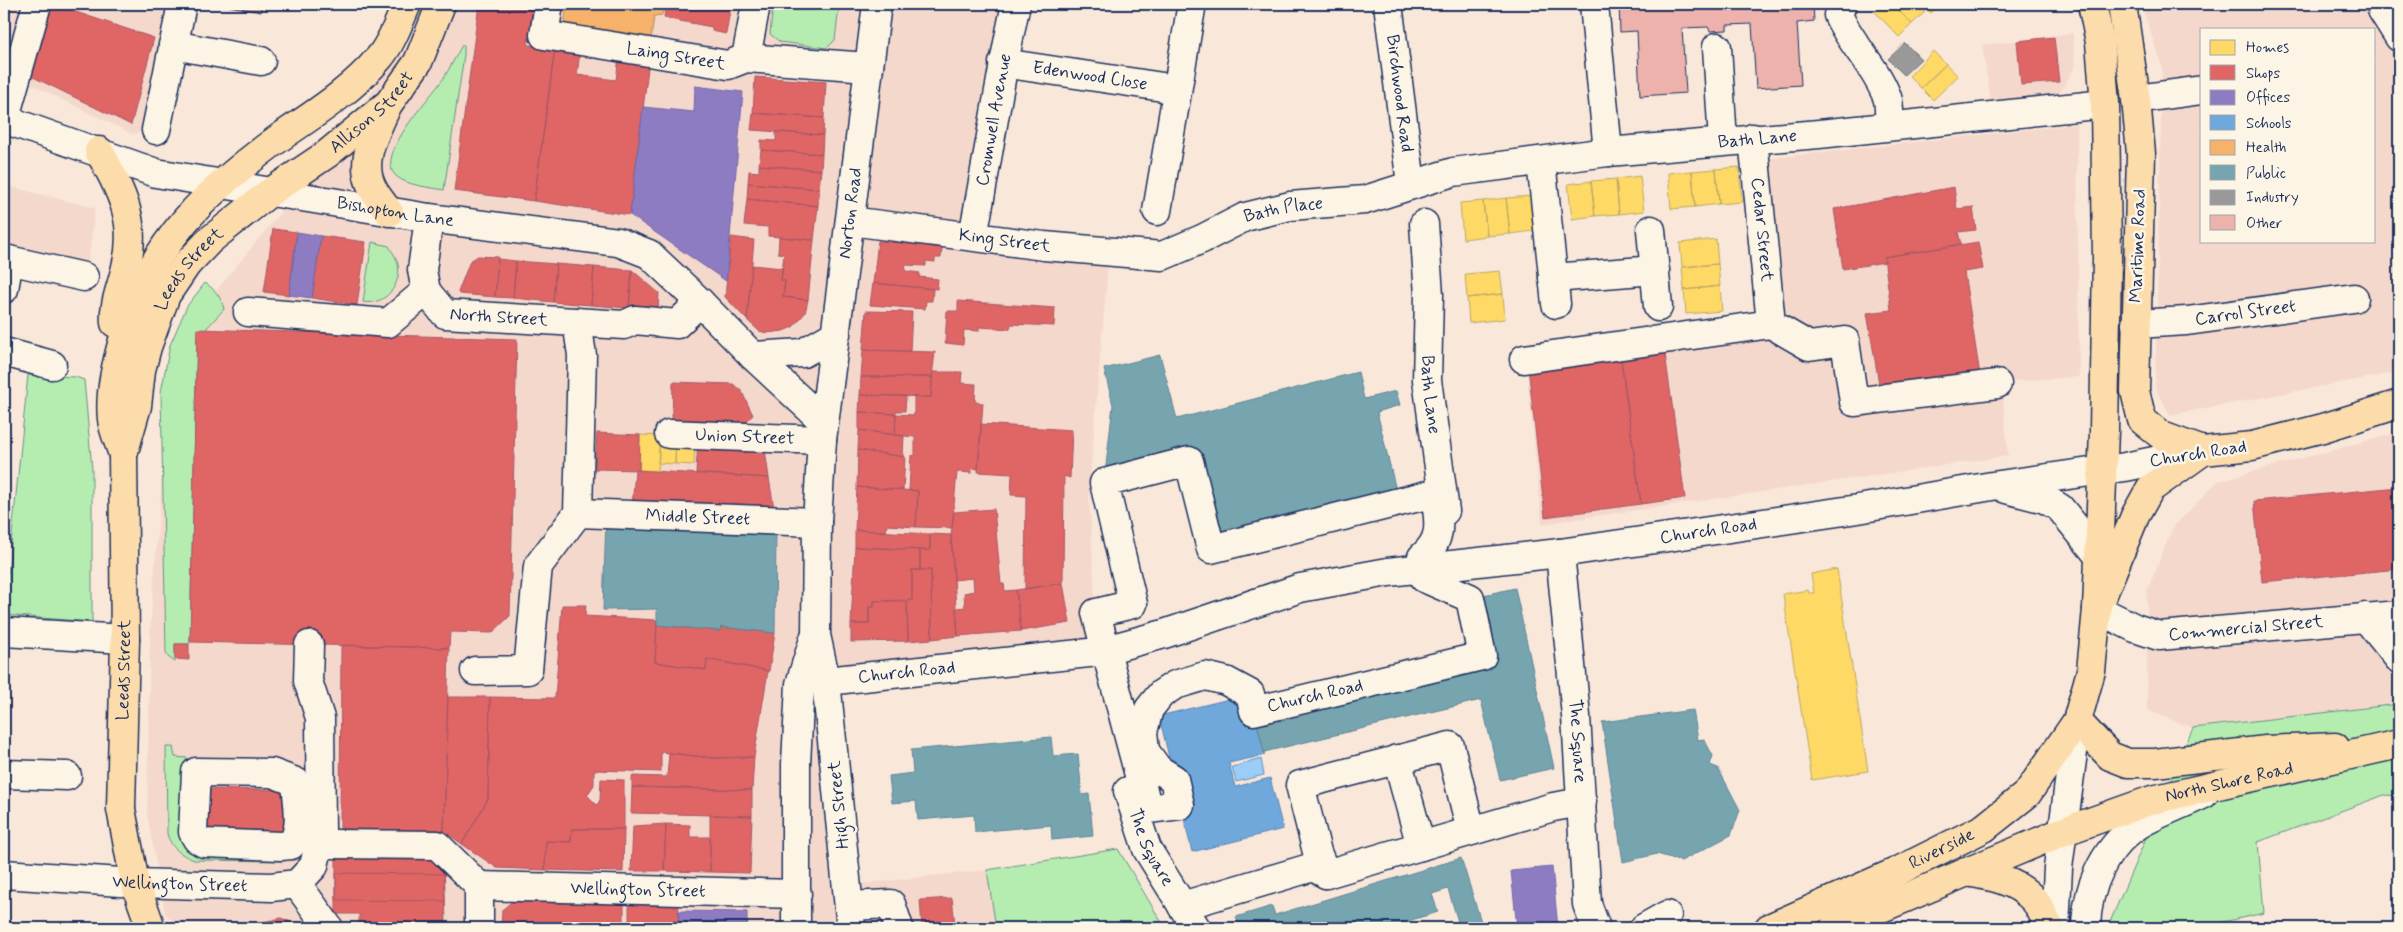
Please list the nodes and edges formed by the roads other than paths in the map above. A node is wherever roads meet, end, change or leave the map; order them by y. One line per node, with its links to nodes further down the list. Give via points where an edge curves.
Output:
1 (37, 4): 23 (street)
2 (182, 4): 17 (street)
3 (407, 4): 37 (main road, Allison Street, via 381,56 347,90)
4 (441, 4): 27 (main road, Allison Street, via 418,62)
5 (548, 4): 19 (street, Laing Street, via 544,35 728,65)
6 (756, 4): 19 (street)
7 (877, 4): 22 (street, Norton Road)
8 (1016, 4): 21 (street, Cromwell Avenue)
9 (1388, 4): 38 (street, Birchwood Road)
10 (1594, 4): 35 (street)
11 (1842, 4): 30 (street, via 1838,15 1846,34 1870,66 1887,98)
12 (2092, 4): 28 (main road, Maritime Road, via 2100,42)
13 (2122, 4): 26 (main road, Maritime Road)
14 (1190, 9): 24 (street)
15 (2382, 10): 16 (street)
16 (2399, 37)
17 (173, 45): 20 (street); 31 (street)
18 (1717, 47): 33 (street)
19 (746, 58): 22 (street, Laing Street)
20 (261, 61)
21 (1003, 63): 24 (street, Edenwood Close); 46 (street, Cromwell Avenue)
22 (868, 67): 43 (street, Norton Road)
23 (8, 85): 29 (street)
24 (1176, 89): 40 (street)
25 (2200, 90): 26 (street)
26 (2136, 99): 59 (main road, Maritime Road, via 2141,154)
27 (388, 103): 39 (main road, Allison Street, via 327,154); 41 (main road, via 372,140 367,168 371,185)
28 (2105, 104): 30 (street, Bath Lane); 72 (main road, Maritime Road, via 2107,258)
29 (4, 120): 34 (street, Bishopton Lane)
30 (1889, 125): 32 (street, Bath Lane)
31 (156, 130)
32 (1753, 138): 33 (street, Bath Lane); 58 (street, Cedar Street)
33 (1723, 141): 35 (street, Bath Lane)
34 (99, 151): 37 (street, Bishopton Lane, via 156,173); 63 (main road, via 128,212 132,237 114,311)
35 (1608, 152): 36 (street, Bath Lane)
36 (1541, 161): 38 (street, Bath Lane, via 1453,172); 49 (street, via 1554,291)
37 (223, 184): 39 (street, Bishopton Lane); 63 (main road, Leeds Street, via 194,208 171,235 140,292)
38 (1411, 184): 47 (street, Bath Place, via 1365,200 1290,206 1245,217)
39 (269, 193): 41 (street, Bishopton Lane); 71 (main road, Leeds Street, via 210,240 187,264 166,295 147,347 137,406)
40 (1157, 211)
41 (389, 212): 42 (street, Bishopton Lane)
42 (429, 218): 52 (street, via 422,270); 54 (street, Bishopton Lane, via 618,242 648,254)
43 (850, 221): 46 (street, King Street); 60 (street, Norton Road)
44 (1424, 224): 78 (street, Bath Lane, via 1428,295 1427,380)
45 (1651, 230): 49 (street)
46 (972, 236): 47 (street, King Street, via 1100,252)
47 (1162, 256)
48 (6, 259): 50 (street); 51 (street)
49 (1654, 270): 55 (street)
50 (84, 277)
51 (4, 289)
52 (426, 291): 56 (street, via 388,323); 57 (street, North Street, via 445,314)
53 (2354, 298): 59 (street, Carrol Street, via 2187,321)
54 (700, 302): 57 (street, North Street, via 676,324 635,320 624,325); 62 (street, Bishopton Lane)
55 (1658, 306)
56 (248, 312)
57 (577, 322): 74 (street, via 582,355)
58 (1771, 324): 64 (street); 66 (street, via 1809,346 1845,341 1854,402)
59 (2136, 324): 70 (main road, Maritime Road, via 2135,391 2142,420 2162,436)
60 (836, 334): 62 (street, via 803,353); 68 (street, Norton Road)
61 (4, 352): 65 (street)
62 (753, 356): 68 (street, Bishopton Lane)
63 (118, 357): 71 (main road, Leeds Street, via 112,420)
64 (1524, 359)
65 (52, 365)
66 (1997, 384)
67 (2399, 404): 70 (main road, Church Road, via 2252,446)
68 (823, 431): 69 (street, Union Street); 75 (street, High Street)
69 (669, 434)
70 (2203, 451): 72 (street, Church Road); 80 (main road, Riverside, via 2150,489 2135,516)
71 (123, 456): 85 (main road, Leeds Street)
72 (2102, 470): 73 (street, Church Road); 77 (main road, Riverside)
73 (1992, 486): 76 (street, Church Road); 77 (street, Church Road, via 2045,499 2060,508)
74 (578, 513): 75 (street, Middle Street); 89 (street, via 538,566 528,670)
75 (817, 522): 84 (street, High Street)
76 (1560, 553): 78 (street, Church Road); 97 (street, The Square)
77 (2098, 554): 80 (main road, Riverside)
78 (1452, 565): 79 (street, Church Road)
79 (1423, 568): 87 (street, Church Road, via 1300,588 1164,634); 87 (street, Church Road, via 1422,557 1435,545 1439,534 1435,493 1210,549 1188,461 1113,480 1104,483 1133,604 1096,613); 87 (street, Church Road, via 1424,578 1470,598 1482,656 1254,711 1250,694 1226,681 1205,676 1175,685 1161,694 1149,709 1143,732 1145,752 1158,769 1174,779 1180,805 1148,809)
80 (2097, 609): 82 (street, Commercial Street, via 2159,636); 91 (main road, Riverside, via 2090,671)
81 (2399, 614): 82 (street, Commercial Street)
82 (2365, 617): 88 (street)
83 (4, 632): 85 (street)
84 (816, 635): 90 (street, High Street); 100 (street, High Street, via 800,684)
85 (125, 639): 106 (main road, Leeds Street, via 121,809)
86 (309, 644): 101 (street, via 308,680 320,718)
87 (1102, 651): 90 (street, Church Road); 112 (street, The Square, via 1130,799 1147,849)
88 (2399, 659)
89 (475, 671)
90 (826, 681): 100 (street, High Street); 111 (street, High Street)
91 (2077, 721): 92 (main road, via 2110,756 2128,763 2156,763 2266,750); 99 (street, Riverside); 120 (main road, Riverside, via 2027,794 1984,828 1896,872)
92 (2397, 745): 96 (main road, North Shore Road)
93 (1397, 759): 98 (street, via 1450,746); 102 (street); 103 (street, via 1300,785)
94 (4, 774): 95 (street)
95 (67, 776)
96 (2227, 784): 99 (main road, North Shore Road, via 2152,800); 124 (street, via 2143,822 2125,836 2095,878 2089,894)
97 (1582, 802): 98 (street, The Square); 118 (street, The Square, via 1587,904)
98 (1471, 831): 102 (street, The Square)
99 (2062, 832): 104 (main road, Riverside); 123 (street)
100 (797, 835): 109 (street, High Street)
101 (326, 839): 107 (street, via 314,866); 108 (street, via 437,845)
102 (1421, 846): 103 (street, The Square)
103 (1319, 870): 112 (street, The Square)
104 (1965, 872): 121 (main road, Riverside); 122 (main road, via 2004,880 2020,888 2036,901)
105 (4, 874): 106 (street, Wellington Street)
106 (135, 882): 107 (street, Wellington Street, via 272,887); 113 (main road, Leeds Street)
107 (297, 884): 114 (street)
108 (479, 886): 109 (street, Wellington Street); 115 (street)
109 (797, 894): 116 (street, High Street)
110 (1667, 914): 119 (street)
111 (850, 917): 117 (street, via 891,904)
112 (1189, 917)
113 (150, 928)
114 (329, 928)
115 (479, 928)
116 (796, 928)
117 (899, 928)
118 (1596, 928)
119 (1644, 928)
120 (1769, 928)
121 (1834, 928)
122 (2050, 928)
123 (2055, 928)
124 (2086, 928)

